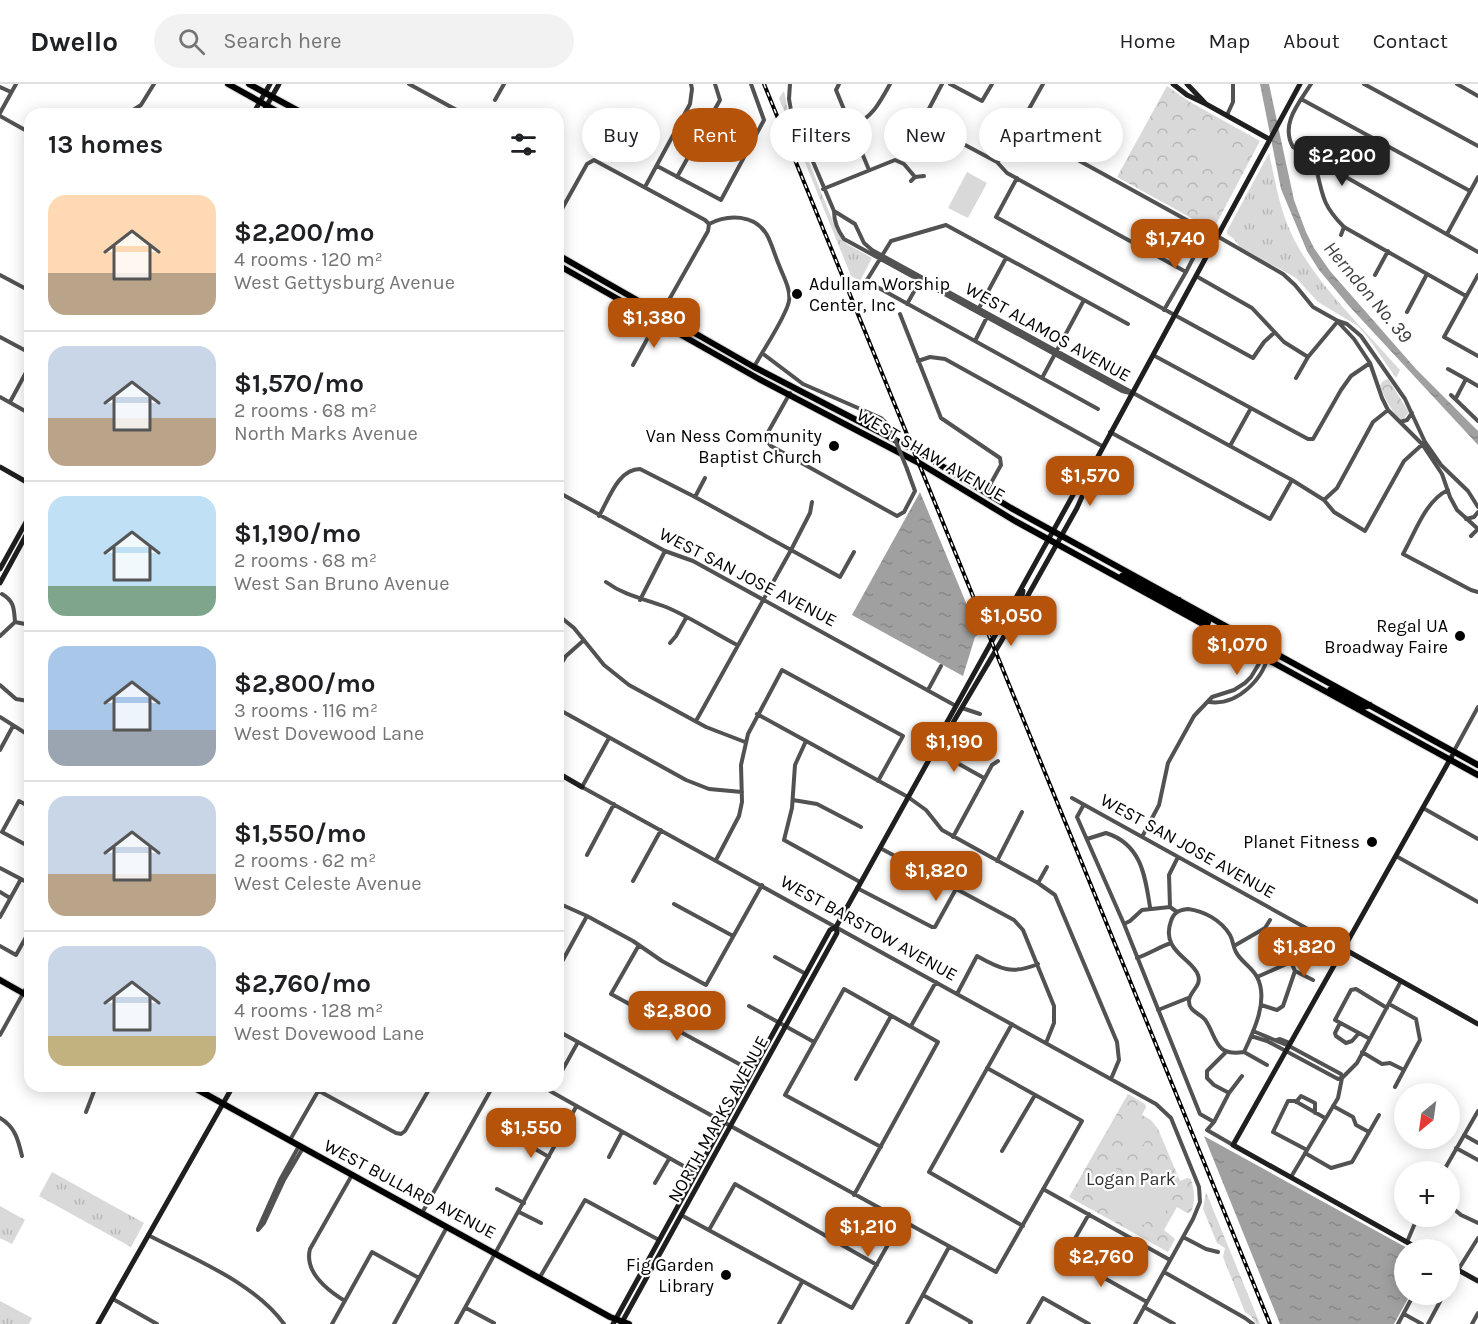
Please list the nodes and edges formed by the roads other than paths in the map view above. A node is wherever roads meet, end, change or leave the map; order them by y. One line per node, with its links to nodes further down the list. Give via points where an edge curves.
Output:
1 (16, 84): 27 (street)
2 (154, 84): 36 (street)
3 (228, 84): 33 (main road)
4 (249, 84): 28 (main road)
5 (270, 84): 28 (main road)
6 (279, 84): 29 (main road)
7 (409, 84): 41 (street)
8 (504, 84): 32 (street)
9 (690, 84): 55 (street, via 690,104)
10 (715, 84): 58 (street, via 720,100)
11 (751, 84): 58 (street, via 764,120 721,200)
12 (790, 84): 64 (street, via 791,110)
13 (839, 84): 42 (street, via 836,90)
14 (890, 84): 44 (street)
15 (942, 84): 50 (street, via 922,122)
16 (950, 84): 17 (street, via 982,101)
17 (992, 84)
18 (1042, 84): 43 (street)
19 (1173, 84): 34 (main road)
20 (1187, 84): 34 (main road)
21 (1233, 84): 46 (street, via 1233,102)
22 (1300, 84): 48 (main road, NORTH MARKS AVENUE)
23 (1311, 84): 31 (street)
24 (1364, 84): 49 (street)
25 (1457, 84): 30 (street)
26 (0, 87): 27 (street)
27 (11, 92): 45 (street)
28 (265, 93): 29 (main road); 33 (main road)
29 (272, 96): 35 (main road); 40 (main road)
30 (1478, 96)
31 (1301, 99): 54 (street, via 1288,124 1289,139 1297,150); 65 (street)
32 (495, 100)
33 (260, 102): 35 (main road); 37 (main road)
34 (1206, 104): 46 (main road)
35 (267, 105): 38 (main road); 39 (main road)
36 (136, 108)
37 (256, 108)
38 (265, 108)
39 (272, 108)
40 (293, 108)
41 (453, 108)
42 (844, 108)
43 (1029, 108)
44 (872, 113)
45 (0, 115): 47 (street)
46 (1227, 115): 48 (main road)
47 (24, 129)
48 (1269, 139): 72 (main road, NORTH MARKS AVENUE)
49 (1478, 146)
50 (979, 152)
51 (867, 162): 56 (street)
52 (997, 162): 61 (street)
53 (1081, 162): 81 (street, via 1203,229 1206,233)
54 (1322, 163): 69 (street, via 1317,172 1322,194 1330,213); 70 (street)
55 (657, 166): 58 (street); 63 (street)
56 (870, 170): 59 (street, via 900,161); 64 (street)
57 (924, 176): 59 (street)
58 (677, 177)
59 (915, 177): 62 (street)
60 (1478, 177): 65 (street)
61 (1017, 178): 81 (street); 94 (street, via 996,217)
62 (910, 181)
63 (645, 187): 66 (street, via 592,160); 68 (street)
64 (823, 189): 67 (street)
65 (1470, 191): 70 (street)
66 (564, 205)
67 (834, 211): 73 (street, WEST ALAMOS AVENUE, via 855,224); 74 (street, WEST ALAMOS AVENUE, via 841,234)
68 (709, 224): 96 (street); 109 (street, via 718,219 747,219 766,234 789,296 788,306)
69 (1344, 227): 71 (street); 75 (street)
70 (1447, 234): 76 (street)
71 (1341, 235)
72 (1216, 236): 86 (main road, NORTH MARKS AVENUE); 101 (street, via 1283,274 1313,307)
73 (864, 243): 74 (street); 77 (street, WEST ALAMOS AVENUE)
74 (860, 248): 77 (street, WEST ALAMOS AVENUE)
75 (1388, 251): 82 (street); 85 (street)
76 (1478, 252)
77 (881, 257): 79 (street, via 891,241 946,225); 87 (street, WEST ALAMOS AVENUE); 92 (street, via 868,282)
78 (564, 258): 96 (main road, WEST SHAW AVENUE)
79 (1006, 258): 91 (street); 93 (street)
80 (564, 268): 89 (main road, WEST SHAW AVENUE)
81 (1186, 272): 94 (street)
82 (1427, 274): 90 (street); 95 (street)
83 (1478, 274): 90 (street)
84 (0, 275): 88 (street)
85 (1375, 275)
86 (1196, 276): 99 (main road, NORTH MARKS AVENUE); 103 (street, via 1252,308)
87 (921, 279): 92 (street); 93 (street, WEST ALAMOS AVENUE)
88 (24, 287)
89 (606, 293): 96 (main road, via 655,316); 100 (main road, WEST SHAW AVENUE)
90 (1467, 296): 112 (street, via 1444,337)
91 (1084, 300): 102 (street); 110 (street)
92 (907, 304): 105 (street)
93 (977, 310): 98 (street, WEST ALAMOS AVENUE)
94 (1164, 310): 99 (street)
95 (1407, 312)
96 (661, 314): 106 (main road, WEST SHAW AVENUE)
97 (900, 314): 114 (street)
98 (988, 316): 105 (street); 110 (street, WEST ALAMOS AVENUE)
99 (1173, 316): 103 (street, via 1253,358); 111 (main road, NORTH MARKS AVENUE)
100 (657, 321): 106 (main road, via 663,320); 108 (main road, WEST SHAW AVENUE); 116 (street)
101 (1338, 321): 113 (street); 115 (street); 120 (street, via 1361,336)
102 (1128, 324)
103 (1274, 333): 113 (street)
104 (0, 337): 107 (street)
105 (975, 341): 121 (street)
106 (710, 342): 117 (main road, WEST SHAW AVENUE)
107 (24, 350)
108 (711, 353): 117 (main road, via 719,352 747,368); 128 (main road, WEST SHAW AVENUE)
109 (762, 353): 117 (street); 128 (street, bridge, via 803,384 881,418 890,427 915,491 904,512 894,514 769,445 767,434)
110 (1056, 353): 121 (street); 127 (street, WEST ALAMOS AVENUE)
111 (1152, 354): 127 (main road, NORTH MARKS AVENUE); 133 (street)
112 (1478, 356)
113 (1308, 357): 122 (street)
114 (918, 361): 142 (street, via 930,357 945,359); 150 (street, via 941,418 1000,458 1001,465)
115 (1370, 363): 124 (street); 133 (street, via 1351,376 1313,439)
116 (633, 365)
117 (754, 367): 126 (main road, WEST SHAW AVENUE)
118 (1448, 369): 123 (street)
119 (24, 376): 132 (street)
120 (1389, 377): 124 (street); 137 (street)
121 (1042, 378): 134 (street)
122 (1296, 378)
123 (1466, 380): 125 (street); 131 (street)
124 (1378, 384): 136 (street)
125 (1478, 386)
126 (793, 387): 128 (street); 150 (main road, WEST SHAW AVENUE)
127 (1131, 393): 140 (main road, NORTH MARKS AVENUE); 143 (street, WEST ALAMOS AVENUE)
128 (789, 395): 165 (main road, WEST SHAW AVENUE, via 921,464)
129 (1451, 395): 131 (street)
130 (0, 397): 132 (street)
131 (1456, 398): 138 (street)
132 (10, 402): 135 (street)
133 (1251, 408): 143 (street)
134 (1098, 409)
135 (24, 410)
136 (1388, 410): 139 (street); 153 (street, via 1373,422 1337,488)
137 (1412, 413): 139 (street); 141 (street)
138 (1478, 421)
139 (1399, 422): 141 (street)
140 (1110, 432): 142 (main road, NORTH MARKS AVENUE); 147 (street, via 1270,519)
141 (1423, 443): 149 (street); 153 (street, WEST ALAMOS AVENUE, via 1404,461 1365,531 1334,512); 155 (street)
142 (1102, 446): 145 (main road, NORTH MARKS AVENUE)
143 (1230, 446): 147 (street, WEST ALAMOS AVENUE)
144 (0, 468): 148 (main road)
145 (1088, 475): 161 (main road, NORTH MARKS AVENUE, via 1083,477); 162 (main road, NORTH MARKS AVENUE, via 1087,488)
146 (705, 478): 152 (street)
147 (1292, 480): 153 (street, WEST ALAMOS AVENUE)
148 (24, 481)
149 (1448, 490): 158 (street); 175 (street, via 1430,504 1403,554)
150 (986, 492): 161 (main road, WEST SHAW AVENUE)
151 (564, 496): 157 (street, WEST SAN JOSE AVENUE)
152 (695, 496): 157 (street, via 646,471 633,469 620,479); 167 (street)
153 (1324, 500)
154 (812, 502): 167 (street)
155 (1478, 507)
156 (1478, 512): 158 (street)
157 (599, 516): 168 (street, WEST SAN JOSE AVENUE)
158 (1465, 519): 160 (street)
159 (24, 526): 170 (main road)
160 (1478, 529): 163 (street)
161 (1054, 532): 162 (main road, WEST SHAW AVENUE); 165 (main road, NORTH MARKS AVENUE)
162 (1061, 536): 166 (main road, NORTH MARKS AVENUE); 179 (main road, WEST SHAW AVENUE)
163 (1471, 536)
164 (24, 539): 173 (main road)
165 (1049, 540): 166 (main road, WEST SHAW AVENUE); 174 (main road, NORTH MARKS AVENUE)
166 (1056, 544): 171 (main road, WEST SHAW AVENUE); 186 (main road, NORTH MARKS AVENUE)
167 (790, 550): 169 (street, via 840,578); 177 (street)
168 (665, 551): 177 (street, WEST SAN JOSE AVENUE, via 693,561); 178 (street)
169 (854, 552)
170 (0, 569)
171 (1104, 570): 179 (main road, via 1172,602); 180 (main road, WEST SHAW AVENUE)
172 (606, 582): 178 (street)
173 (0, 583)
174 (1022, 589): 186 (main road); 200 (main road, NORTH MARKS AVENUE)
175 (1478, 592)
176 (2, 594): 183 (street, via 14,606)
177 (763, 599): 190 (street); 197 (street, WEST SAN JOSE AVENUE)
178 (640, 600): 181 (street)
179 (1179, 600): 184 (main road, WEST SHAW AVENUE)
180 (1172, 607): 184 (main road, via 1179,606 1211,623); 192 (main road, WEST SHAW AVENUE)
181 (686, 618): 189 (street); 190 (street)
182 (564, 620): 188 (street)
183 (15, 622): 185 (street); 187 (street)
184 (1218, 622): 191 (main road, WEST SHAW AVENUE)
185 (24, 624)
186 (1006, 633): 200 (main road, NORTH MARKS AVENUE)
187 (0, 636)
188 (584, 640): 193 (street); 206 (street, via 616,675)
189 (670, 643)
190 (737, 645): 206 (street)
191 (1270, 650): 192 (street); 199 (main road, WEST SHAW AVENUE)
192 (1265, 658): 196 (main road, WEST SHAW AVENUE); 235 (street, via 1245,683 1212,698 1193,718 1168,763 1161,799)
193 (564, 659)
194 (941, 666): 197 (street)
195 (0, 685): 198 (street, via 16,699)
196 (1316, 686): 199 (main road, via 1363,707); 216 (main road, WEST SHAW AVENUE)
197 (928, 690): 200 (street, WEST SAN JOSE AVENUE)
198 (24, 700)
199 (1370, 705): 214 (main road, WEST SHAW AVENUE)
200 (959, 707): 204 (street, WEST SAN JOSE AVENUE); 213 (main road, NORTH MARKS AVENUE)
201 (1478, 707): 214 (street)
202 (564, 712): 209 (street)
203 (757, 714): 210 (street); 211 (street); 221 (street, via 782,670 903,736)
204 (980, 714)
205 (0, 717): 207 (street)
206 (696, 721): 211 (street)
207 (13, 726): 208 (street); 212 (street)
208 (24, 732)
209 (609, 738): 222 (street); 223 (street, via 698,785)
210 (806, 741): 221 (street); 226 (street, via 795,765)
211 (745, 742): 223 (street)
212 (0, 750)
213 (934, 750): 220 (street); 224 (main road, NORTH MARKS AVENUE)
214 (1454, 752): 216 (main road); 217 (main road, WEST SHAW AVENUE)
215 (998, 760): 220 (street)
216 (1450, 760): 218 (main road, WEST SHAW AVENUE); 230 (main road)
217 (1478, 765)
218 (1478, 775)
219 (564, 777): 222 (main road, WEST BARSTOW AVENUE)
220 (984, 778): 234 (street)
221 (878, 781): 224 (street)
222 (582, 786): 228 (street, WEST BARSTOW AVENUE)
223 (742, 792): 243 (street, via 738,822)
224 (908, 797): 234 (street); 239 (main road, NORTH MARKS AVENUE)
225 (1072, 798): 229 (street, WEST SAN JOSE AVENUE)
226 (793, 800): 232 (street, via 818,804); 252 (street, via 784,840)
227 (24, 804): 238 (street, via 19,801 2,832)
228 (614, 804): 233 (street, WEST BARSTOW AVENUE); 240 (street)
229 (1083, 806): 235 (street, WEST SAN JOSE AVENUE); 236 (street, via 1077,817)
230 (1423, 808): 237 (street); 241 (main road)
231 (1022, 812): 244 (street)
232 (861, 827)
233 (661, 830): 243 (street, WEST BARSTOW AVENUE); 249 (street)
234 (952, 837): 244 (street)
235 (1142, 837): 242 (street, WEST SAN JOSE AVENUE)
236 (1087, 839): 259 (street, via 1106,833 1130,846 1145,875); 265 (street)
237 (1478, 839)
238 (24, 844)
239 (879, 848): 252 (main road, NORTH MARKS AVENUE); 253 (street)
240 (587, 855)
241 (1396, 856): 256 (street); 274 (main road)
242 (1178, 857): 260 (street, via 1169,875); 274 (street, WEST SAN JOSE AVENUE)
243 (716, 860): 251 (street, WEST BARSTOW AVENUE)
244 (997, 861): 250 (street)
245 (1047, 867): 250 (street)
246 (0, 868): 247 (street)
247 (21, 879): 248 (street); 255 (street)
248 (24, 881)
249 (633, 881)
250 (1038, 883): 323 (street, via 1055,895 1117,1042 1119,1060)
251 (762, 885): 266 (street, WEST BARSTOW AVENUE); 267 (street)
252 (859, 885): 253 (street, via 935,927); 266 (main road, NORTH MARKS AVENUE)
253 (956, 889): 279 (street, via 1014,920 1023,930)
254 (0, 892): 255 (street)
255 (10, 898): 263 (street)
256 (1478, 902)
257 (674, 903): 267 (street)
258 (564, 906): 262 (street)
259 (1150, 907): 260 (street); 265 (street)
260 (1170, 907): 261 (street)
261 (1177, 912): 269 (street, via 1169,927); 273 (street, via 1200,910 1212,917 1230,935)
262 (587, 916): 270 (street); 275 (street)
263 (0, 917)
264 (1270, 920): 273 (street, via 1265,928)
265 (1124, 924): 277 (street)
266 (836, 927): 281 (main road, NORTH MARKS AVENUE, via 830,930); 286 (street, WEST BARSTOW AVENUE); 299 (main road, NORTH MARKS AVENUE, via 837,933)
267 (733, 936): 270 (street, via 706,985)
268 (24, 941): 272 (street, via 16,955)
269 (1171, 943): 277 (street); 289 (street, via 1198,974 1198,984)
270 (639, 945): 319 (street, via 611,994)
271 (1307, 945): 278 (street)
272 (0, 946)
273 (1233, 946): 282 (street)
274 (1344, 950): 285 (main road, WEST SAN JOSE AVENUE); 311 (main road)
275 (564, 957)
276 (775, 957): 281 (street)
277 (1137, 958): 293 (street)
278 (1292, 962): 280 (street); 282 (street)
279 (1038, 964): 288 (street, via 1012,971 977,956); 309 (street, via 1055,1011)
280 (1295, 971): 284 (street); 290 (street, via 1283,1006 1277,1010)
281 (806, 974): 295 (main road, NORTH MARKS AVENUE)
282 (1257, 977): 290 (street)
283 (0, 980): 287 (main road)
284 (1312, 980)
285 (1401, 981): 292 (street); 296 (main road, WEST SAN JOSE AVENUE)
286 (936, 982): 288 (street, WEST BARSTOW AVENUE); 300 (street)
287 (23, 993): 304 (street)
288 (957, 994): 298 (street, WEST BARSTOW AVENUE)
289 (1189, 998): 293 (street); 312 (street, via 1192,1010 1205,1020 1213,1039)
290 (1261, 1005): 301 (street)
291 (749, 1006): 295 (street)
292 (1388, 1006): 297 (street, via 1351,990 1335,1020); 306 (street); 318 (street, via 1416,1019 1420,1040)
293 (1158, 1010): 345 (street, via 1200,1114)
294 (891, 1016): 300 (street); 308 (street, via 844,989); 322 (street)
295 (779, 1022): 299 (street); 319 (main road, NORTH MARKS AVENUE)
296 (1477, 1022)
297 (1340, 1023): 302 (street); 302 (street, via 1335,1033 1346,1042)
298 (1012, 1024): 309 (street, WEST BARSTOW AVENUE); 317 (street)
299 (786, 1026): 308 (street); 346 (main road, NORTH MARKS AVENUE)
300 (911, 1026): 356 (street, via 938,1042)
301 (1253, 1031): 305 (street); 310 (street)
302 (1359, 1033): 306 (street)
303 (564, 1034): 307 (street)
304 (0, 1035)
305 (1251, 1036): 310 (street); 313 (street)
306 (1370, 1039): 314 (street)
307 (578, 1042): 316 (street); 346 (street)
308 (814, 1042): 356 (street, via 785,1095)
309 (1046, 1043): 323 (street, WEST BARSTOW AVENUE)
310 (1275, 1043): 311 (street); 311 (street, via 1280,1039)
311 (1288, 1047): 321 (street); 354 (main road)
312 (1226, 1052): 313 (street); 333 (street, via 1210,1066 1207,1078)
313 (1244, 1052): 315 (street)
314 (1362, 1052): 318 (street, via 1382,1064 1390,1063); 321 (street)
315 (1267, 1065)
316 (564, 1067)
317 (987, 1068): 334 (street); 383 (street, via 929,1172)
318 (1404, 1070): 324 (street)
319 (752, 1071): 346 (main road, NORTH MARKS AVENUE)
320 (1242, 1076): 333 (street)
321 (1342, 1078): 337 (street)
322 (856, 1079)
323 (1111, 1079): 387 (street, WEST BARSTOW AVENUE, via 1171,1118 1199,1187 1200,1202)
324 (1397, 1083)
325 (94, 1092): 340 (street)
326 (202, 1092): 336 (main road, WEST BULLARD AVENUE)
327 (230, 1092): 336 (main road)
328 (318, 1092): 350 (street)
329 (327, 1092): 330 (street, via 401,1134)
330 (426, 1092)
331 (490, 1092): 376 (street)
332 (552, 1092): 338 (street)
333 (1229, 1093): 345 (street)
334 (1035, 1095): 358 (street); 371 (street, via 1082,1121)
335 (1296, 1102): 341 (street); 341 (street, via 1301,1096 1306,1097 1315,1103); 359 (street, via 1288,1101 1273,1132)
336 (223, 1104): 350 (main road, WEST BULLARD AVENUE); 386 (main road)
337 (1333, 1106): 344 (street); 348 (street)
338 (576, 1107): 347 (street); 362 (street)
339 (1478, 1111): 349 (street)
340 (86, 1112)
341 (1315, 1113): 344 (street)
342 (1379, 1115): 348 (street)
343 (0, 1118): 360 (street, via 17,1134)
344 (1325, 1118): 359 (street)
345 (1214, 1122): 354 (street, via 1207,1130)
346 (727, 1124): 365 (main road, NORTH MARKS AVENUE); 372 (street); 379 (main road, NORTH MARKS AVENUE)
347 (622, 1132): 361 (street); 363 (street)
348 (1369, 1132): 359 (street, via 1352,1162 1331,1168)
349 (1464, 1135): 352 (street); 353 (street)
350 (290, 1141): 355 (main road, WEST BULLARD AVENUE)
351 (523, 1142): 362 (street)
352 (1460, 1142)
353 (1478, 1143)
354 (1233, 1145): 367 (main road)
355 (301, 1147): 366 (main road, WEST BULLARD AVENUE); 375 (street)
356 (881, 1147): 372 (street)
357 (1458, 1149): 364 (street)
358 (1002, 1151)
359 (1306, 1151): 367 (street)
360 (22, 1156)
361 (609, 1156)
362 (549, 1157): 373 (street)
363 (669, 1159): 365 (street); 368 (street)
364 (1478, 1160)
365 (696, 1174): 370 (main road, NORTH MARKS AVENUE)
366 (352, 1175): 376 (main road, WEST BULLARD AVENUE); 406 (street, via 308,1256 311,1268 325,1287)
367 (1291, 1177): 390 (main road)
368 (656, 1183)
369 (497, 1189): 373 (street)
370 (688, 1189): 379 (main road); 388 (main road, NORTH MARKS AVENUE)
371 (1043, 1189): 377 (street); 383 (street)
372 (854, 1195): 380 (street)
373 (524, 1203): 374 (street)
374 (519, 1212): 381 (street); 392 (street)
375 (267, 1214)
376 (422, 1214): 384 (main road, WEST BULLARD AVENUE)
377 (1089, 1214): 395 (street); 407 (street, via 1065,1256)
378 (1460, 1214): 382 (street)
379 (681, 1215): 385 (street); 394 (main road, NORTH MARKS AVENUE)
380 (902, 1220): 391 (street); 396 (street)
381 (541, 1223)
382 (1478, 1223)
383 (1023, 1226): 391 (street, via 996,1272)
384 (447, 1227): 392 (main road, WEST BULLARD AVENUE); 400 (street)
385 (709, 1230): 396 (street, via 735,1184); 403 (street)
386 (148, 1235): 405 (main road); 420 (street, via 232,1280 265,1303)
387 (1183, 1237): 393 (street); 395 (street)
388 (661, 1238): 394 (main road); 401 (street, via 585,1200); 415 (main road, NORTH MARKS AVENUE)
389 (1478, 1238): 397 (street)
390 (1402, 1239)
391 (949, 1247): 404 (street)
392 (495, 1252): 401 (main road, WEST BULLARD AVENUE); 411 (street)
393 (1218, 1252)
394 (660, 1254): 415 (main road, NORTH MARKS AVENUE)
395 (1170, 1260): 399 (street)
396 (877, 1265): 403 (street, via 852,1308)
397 (1460, 1267)
398 (1460, 1271): 402 (main road)
399 (1164, 1272): 407 (street); 417 (street)
400 (419, 1278): 406 (street, via 372,1252); 422 (street)
401 (539, 1278): 415 (main road, WEST BULLARD AVENUE)
402 (1478, 1281)
403 (802, 1282): 424 (street)
404 (923, 1295): 416 (street); 425 (street)
405 (112, 1299): 418 (main road); 419 (street)
406 (345, 1301): 421 (street)
407 (1147, 1302): 410 (street)
408 (1408, 1305): 413 (street)
409 (1438, 1305): 432 (street)
410 (1144, 1307): 428 (street); 429 (street)
411 (465, 1308): 414 (street); 423 (street)
412 (1478, 1313): 433 (street)
413 (1404, 1314): 430 (street); 431 (street)
414 (494, 1323)
415 (620, 1323)
416 (970, 1323)
417 (1252, 1323)
418 (98, 1324)
419 (157, 1324)
420 (284, 1324)
421 (332, 1324)
422 (394, 1324)
423 (456, 1324)
424 (779, 1324)
425 (907, 1324)
426 (1028, 1324): 427 (street, via 1043,1298)
427 (1089, 1324)
428 (1135, 1324)
429 (1174, 1324)
430 (1398, 1324)
431 (1422, 1324)
432 (1428, 1324)
433 (1472, 1324)

